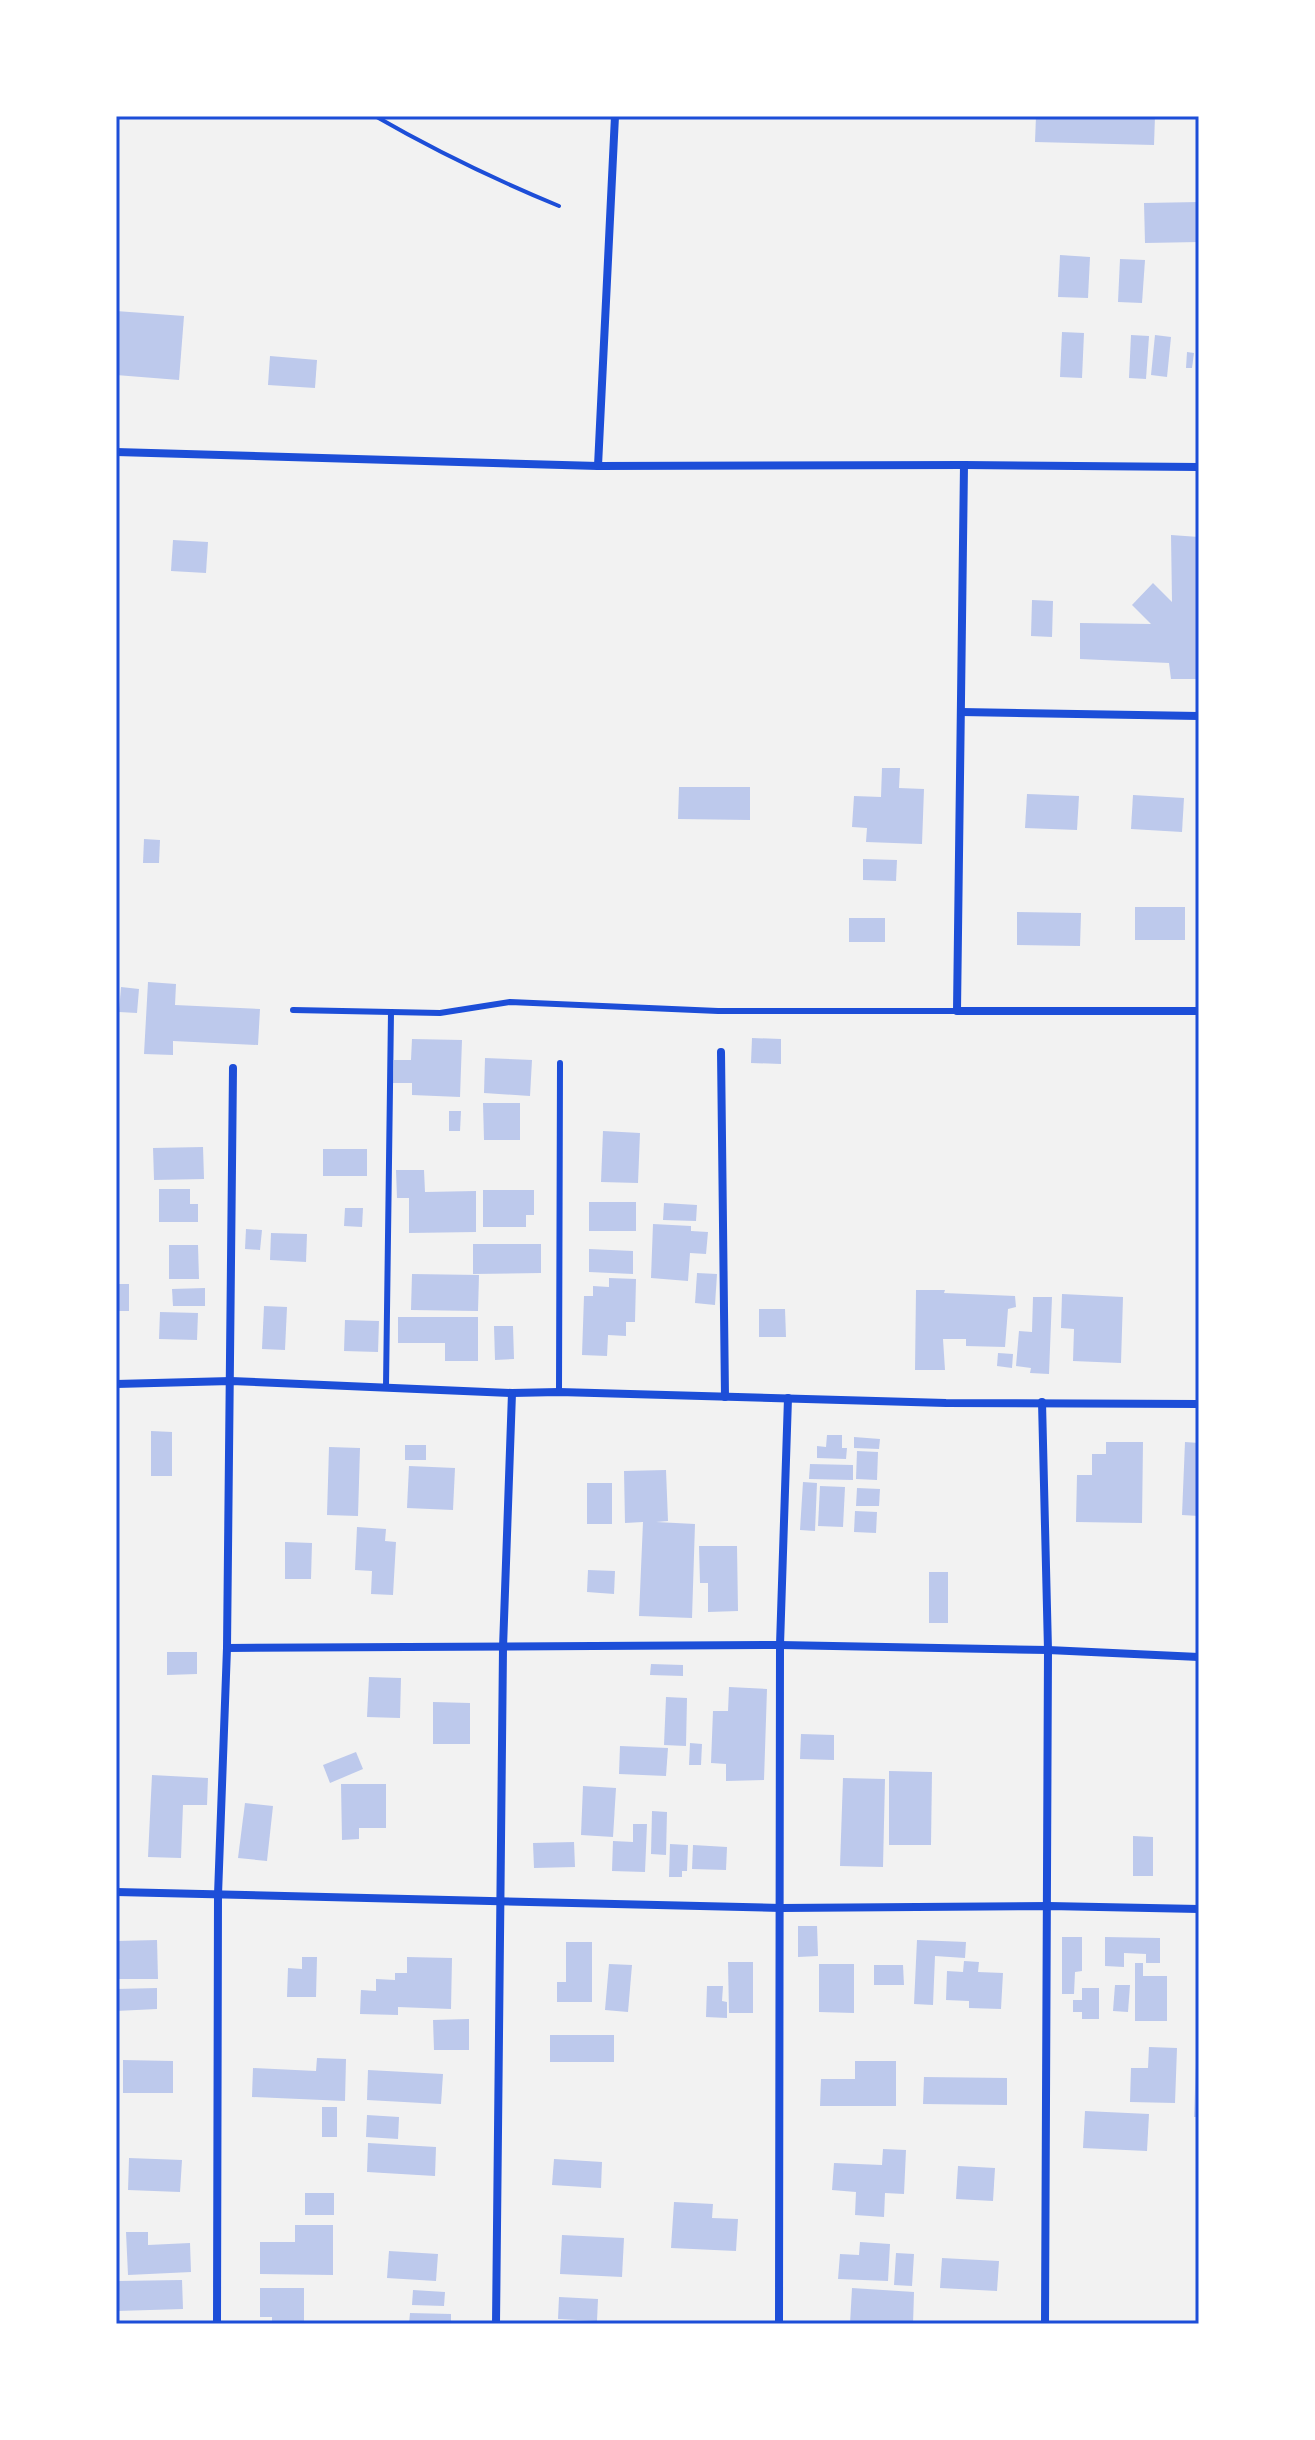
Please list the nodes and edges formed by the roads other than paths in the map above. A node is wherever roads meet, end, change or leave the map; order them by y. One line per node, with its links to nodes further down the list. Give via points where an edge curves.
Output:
1 (615, 116): 4 (street)
2 (116, 452): 4 (street)
3 (964, 465): 4 (street); 5 (street); 6 (street)
4 (598, 466)
5 (1199, 467)
6 (961, 712): 7 (street); 9 (street)
7 (1199, 716)
8 (293, 1010): 11 (lane)
9 (957, 1011): 10 (street); 11 (lane, via 718,1011 510,1002 440,1013)
10 (1199, 1011)
11 (391, 1012): 17 (lane)
12 (721, 1052): 20 (street)
13 (560, 1063): 18 (lane)
14 (233, 1068): 15 (street)
15 (231, 1381): 16 (street); 17 (street); 25 (street)
16 (116, 1384)
17 (386, 1386): 19 (street)
18 (559, 1392): 19 (street); 20 (street)
19 (512, 1393): 26 (street)
20 (725, 1397): 21 (street)
21 (788, 1398): 22 (street); 24 (street)
22 (1042, 1402): 23 (street); 27 (street)
23 (1199, 1404)
24 (780, 1645): 26 (street); 27 (street); 33 (street)
25 (227, 1648): 26 (street); 30 (street)
26 (503, 1648): 31 (street)
27 (1048, 1650): 28 (street); 32 (street)
28 (1199, 1657)
29 (116, 1892): 30 (street)
30 (218, 1895): 31 (street); 35 (street)
31 (501, 1902): 33 (street); 36 (street)
32 (1049, 1906): 33 (street); 34 (street); 38 (street)
33 (781, 1908): 37 (street)
34 (1199, 1909)
35 (217, 2324)
36 (496, 2324)
37 (779, 2324)
38 (1045, 2324)

